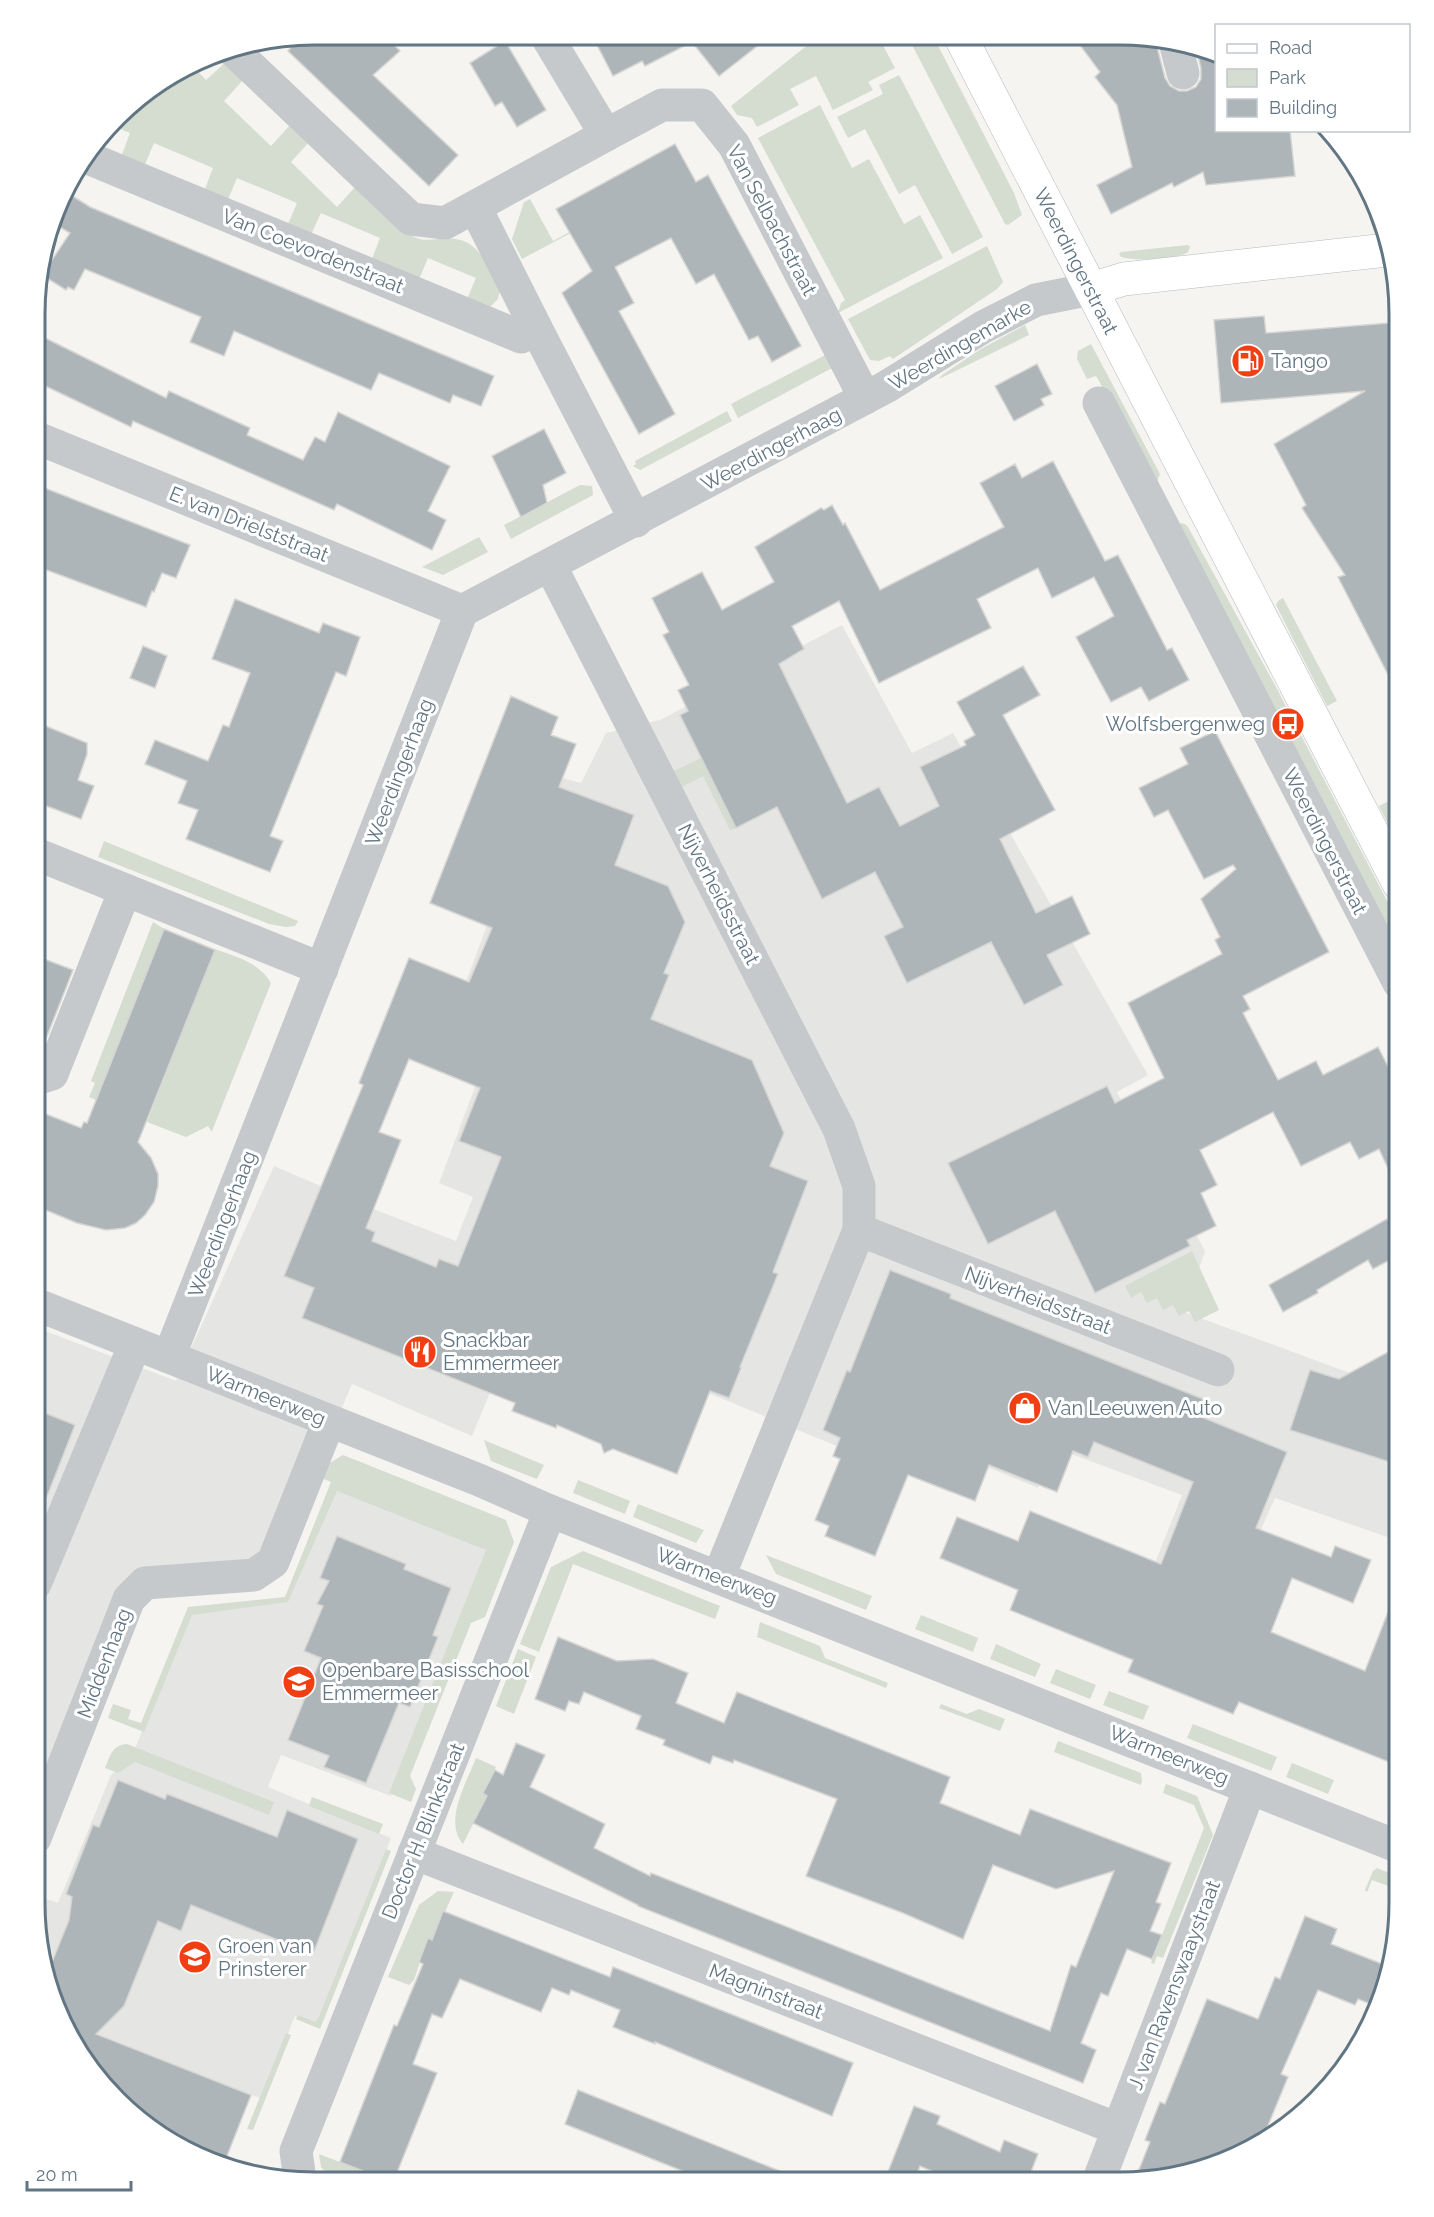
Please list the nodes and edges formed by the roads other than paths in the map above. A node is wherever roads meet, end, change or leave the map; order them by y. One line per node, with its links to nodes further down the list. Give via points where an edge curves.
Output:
1 (552, 45): 6 (street)
2 (965, 45): 10 (main road, Weerdingerstraat)
3 (1178, 51): 5 (street)
4 (238, 56): 8 (street, Van Selbachstraat, via 411,219 445,223)
5 (1184, 73)
6 (606, 135): 8 (street, Van Selbachstraat); 12 (street, Van Selbachstraat, via 662,105 702,105 734,145)
7 (93, 160): 11 (street, Van Coevordenstraat, via 521,337)
8 (475, 207): 11 (street)
9 (1382, 251): 10 (main road, via 1124,279)
10 (1091, 289): 12 (street, Weerdingemarke, via 1036,300 982,327); 15 (main road, Weerdingerstraat)
11 (536, 328): 17 (street)
12 (865, 398): 17 (street, Weerdingerhaag)
13 (1099, 403): 16 (street, Weerdingerstraat)
14 (45, 441): 19 (street, E. van Drielststraat)
15 (1192, 485): 16 (street); 21 (main road, Weerdingerstraat)
16 (1152, 507): 23 (street, Weerdingerstraat)
17 (636, 521): 18 (street, Weerdingerhaag)
18 (550, 565): 19 (street, Weerdingerhaag); 26 (street, Nijverheidsstraat, via 839,1129 859,1186)
19 (462, 611): 24 (street, Weerdingerhaag)
20 (45, 858): 22 (street)
21 (1389, 865)
22 (125, 890): 24 (street); 25 (street, via 52,1074)
23 (1389, 964)
24 (322, 969): 29 (street, Weerdingerhaag)
25 (45, 1076)
26 (859, 1230): 30 (street, Nijverheidsstraat); 34 (street, Nijverheidsstraat)
27 (45, 1308): 28 (street, Warmeerweg)
28 (135, 1344): 29 (street, Warmeerweg); 33 (street)
29 (170, 1357): 31 (street, Warmeerweg)
30 (1218, 1370)
31 (329, 1421): 32 (street, Warmeerweg); 35 (street, Middenhaag, via 273,1562 254,1575 145,1582 129,1599)
32 (550, 1511): 34 (street, Warmeerweg); 38 (street, Doctor H. Blinkstraat)
33 (45, 1560)
34 (719, 1576): 36 (street, Warmeerweg)
35 (46, 1773)
36 (1250, 1788): 37 (street, Warmeerweg); 39 (street, J. van Ravenswaaystraat)
37 (1389, 1843)
38 (414, 1853): 39 (street, Magninstraat); 40 (street, Doctor H. Blinkstraat)
39 (1118, 2129): 41 (street, J. van Ravenswaaystraat)
40 (298, 2165)
41 (1102, 2172)

